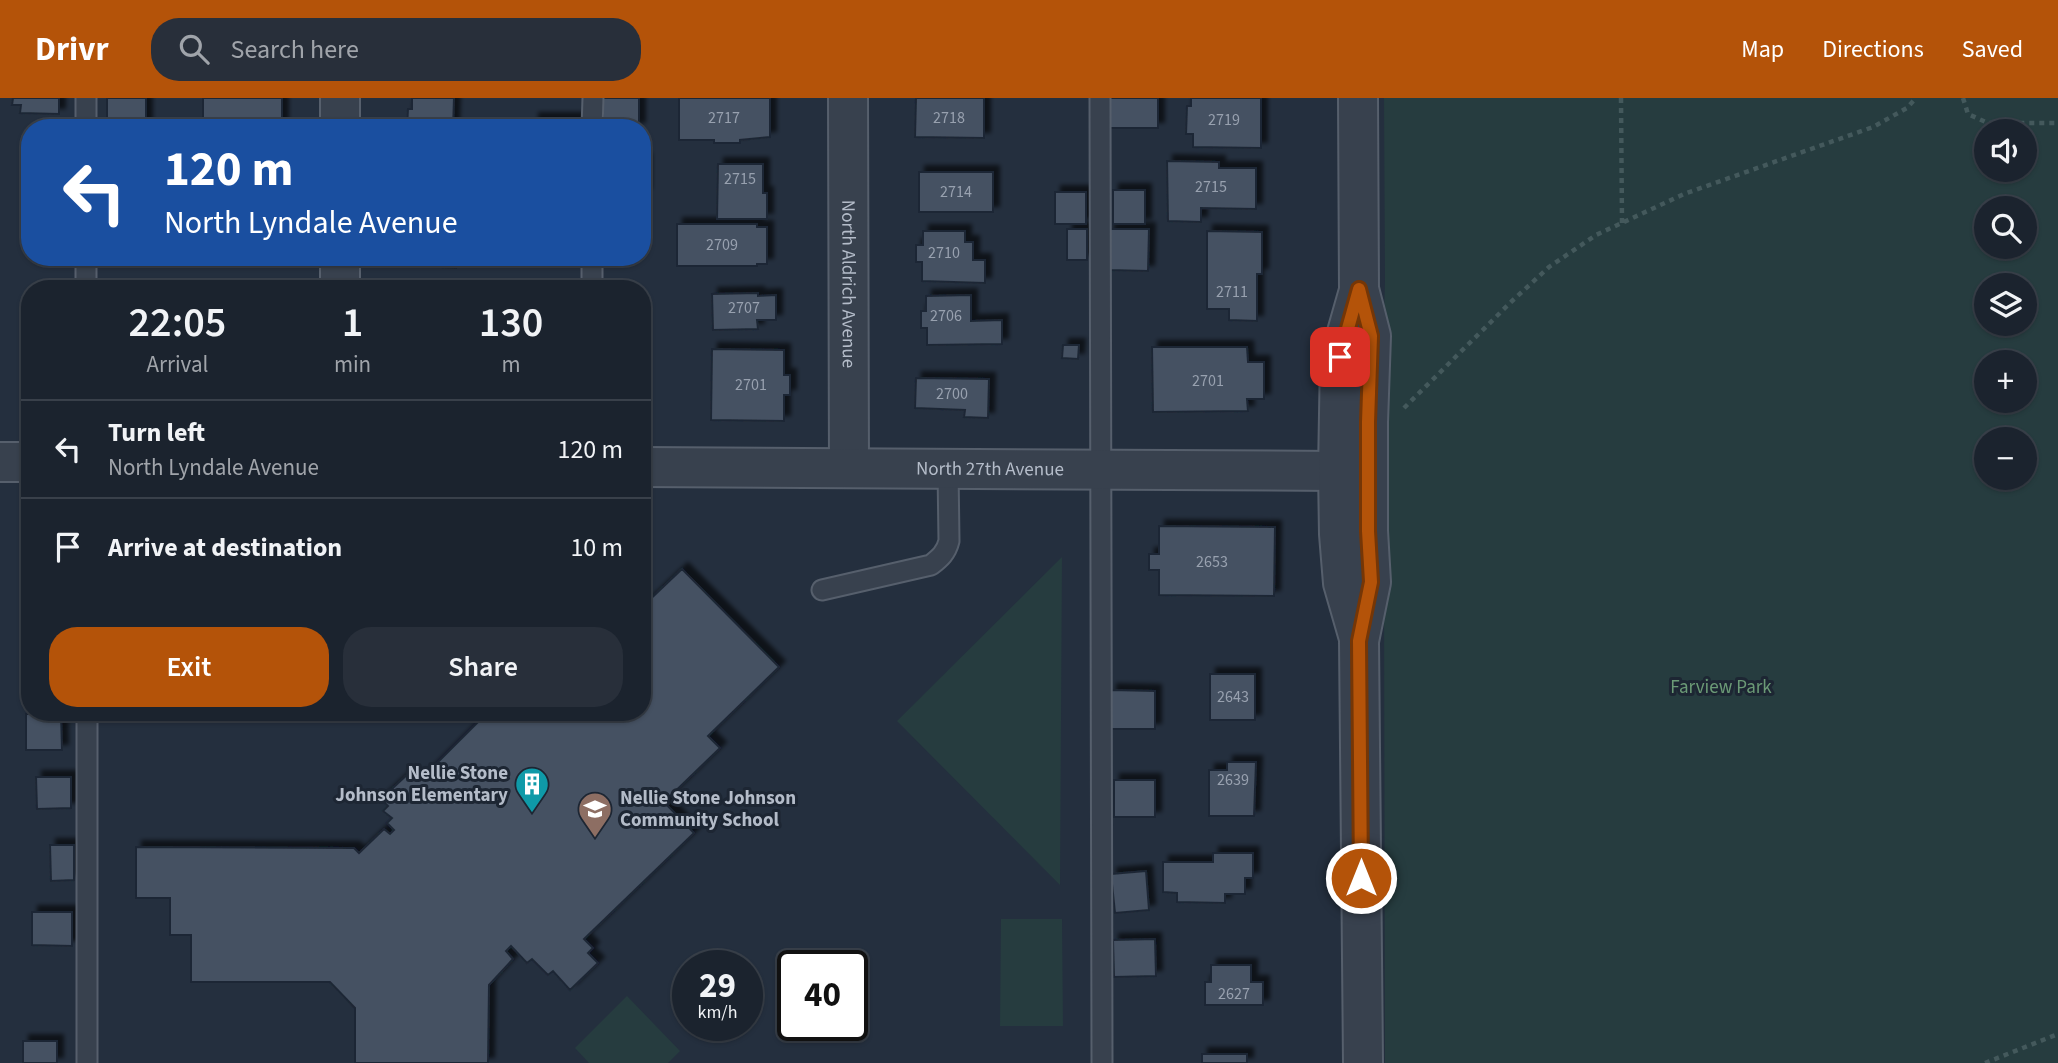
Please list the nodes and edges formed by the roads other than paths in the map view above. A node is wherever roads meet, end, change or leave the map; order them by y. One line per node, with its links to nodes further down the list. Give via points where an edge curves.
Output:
1 (86, 98): 7 (lane)
2 (340, 98): 8 (street)
3 (593, 98): 9 (lane)
4 (848, 98): 14 (street, North Aldrich Avenue)
5 (1100, 98): 16 (lane)
6 (1358, 98): 10 (street)
7 (86, 119)
8 (340, 119)
9 (593, 119)
10 (1359, 289): 17 (street, via 1340,357); 19 (street, via 1371,336 1371,582)
11 (0, 462): 12 (street)
12 (21, 462)
13 (651, 467): 14 (street, North 27th Avenue)
14 (849, 468): 15 (street, North 27th Avenue)
15 (948, 469): 16 (street, North 27th Avenue); 18 (lane, via 949,541 941,558 931,565)
16 (1101, 470): 17 (street, North 27th Avenue); 22 (lane)
17 (1338, 471): 19 (street, via 1343,583)
18 (822, 590)
19 (1359, 641): 23 (street)
20 (87, 721): 21 (lane)
21 (87, 1063)
22 (1102, 1063)
23 (1363, 1063)

